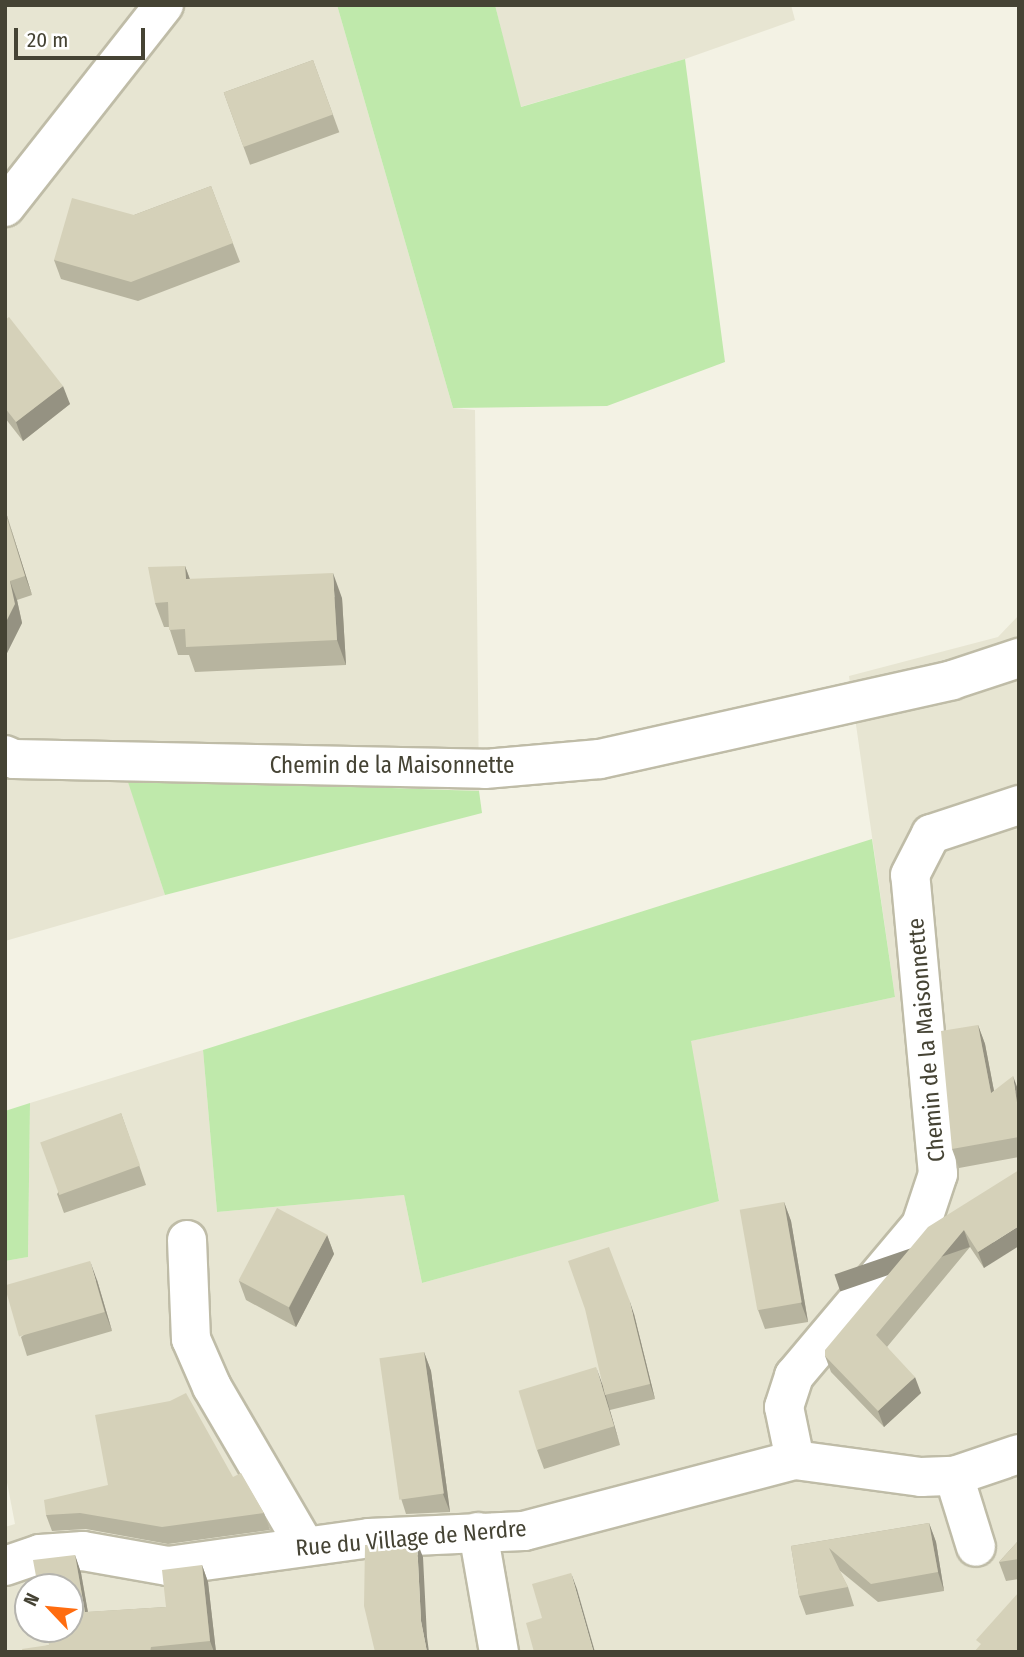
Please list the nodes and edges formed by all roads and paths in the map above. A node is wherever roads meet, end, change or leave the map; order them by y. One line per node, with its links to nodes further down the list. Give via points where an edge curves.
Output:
1 (164, 5): 2 (street)
2 (5, 207)
3 (1019, 659): 4 (street, Chemin de la Maisonnette, via 952,680 600,759 485,769 14,759)
4 (5, 755)
5 (1019, 805): 8 (street, Chemin de la Maisonnette, via 931,834 910,875 938,1174 920,1225 794,1376 784,1407)
6 (187, 1240): 11 (street, via 191,1339 212,1387)
7 (1019, 1454): 9 (street, Rue du Village de Nerdre)
8 (795, 1460): 9 (street, Rue du Village de Nerdre, via 920,1478); 10 (street, Rue du Village de Nerdre, via 524,1531)
9 (954, 1476): 12 (street)
10 (478, 1532): 11 (street, Rue du Village de Nerdre); 14 (street)
11 (306, 1546): 13 (street, Rue du Village de Nerdre, via 168,1566 83,1551 40,1554)
12 (976, 1546)
13 (5, 1566)
14 (499, 1652)

